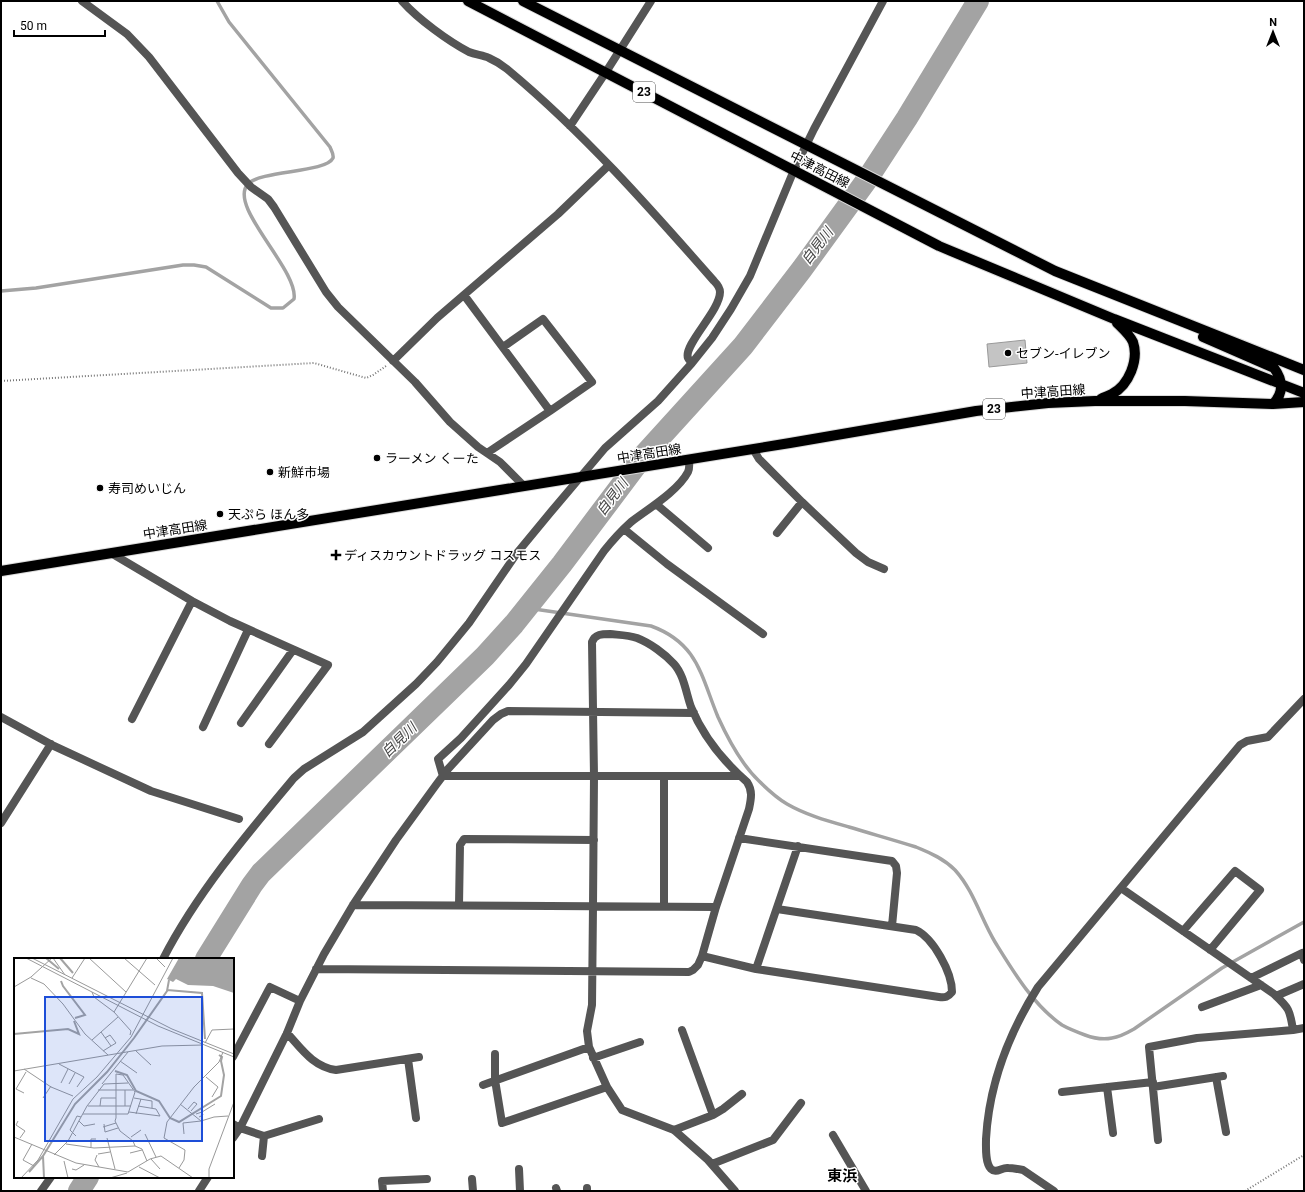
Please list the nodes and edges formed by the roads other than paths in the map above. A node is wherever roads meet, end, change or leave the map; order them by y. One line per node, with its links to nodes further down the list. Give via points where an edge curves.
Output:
1 (82, 1): 16 (street, via 127,34 149,57 238,173 268,199 331,299)
2 (402, 1): 9 (street, via 454,44 489,58 507,69)
3 (468, 1): 8 (main road, 中津高田線 / 23)
4 (523, 1): 7 (main road, 中津高田線 / 23)
5 (651, 1): 7 (street)
6 (883, 1): 11 (street)
7 (620, 50): 8 (street); 13 (main road, 中津高田線 / 23, via 1055,270)
8 (606, 72): 9 (street); 11 (main road, 中津高田線 / 23)
9 (570, 126): 10 (street)
10 (609, 165): 12 (street, via 558,214); 17 (street, via 642,199 720,290 717,304 689,347 688,359)
11 (794, 170): 14 (main road, 中津高田線 / 23, via 939,246); 17 (street, via 750,276 712,338)
12 (464, 295): 15 (street); 16 (street)
13 (1172, 318): 18 (main road, 中津高田線 / 23); 19 (main road, via 1208,339 1274,368)
14 (1114, 319): 19 (main road, 中津高田線 / 23); 21 (main road, via 1133,342 1135,360 1130,377 1114,393)
15 (503, 346): 24 (street); 24 (street, via 543,319 592,382)
16 (393, 362): 26 (street, via 415,382 450,422)
17 (692, 363): 28 (street, via 658,401 605,448)
18 (1304, 370)
19 (1280, 382): 20 (main road, 中津高田線 / 23); 23 (main road, via 1282,392)
20 (1304, 393)
21 (1095, 401): 23 (main road, 中津高田線 / 23); 25 (main road, 中津高田線 / 23, via 976,411)
22 (1304, 402): 23 (main road, 中津高田線 / 23)
23 (1273, 404)
24 (550, 411): 26 (street)
25 (753, 449): 27 (main road, 中津高田線 / 23); 30 (street, via 759,459)
26 (487, 453): 29 (street)
27 (689, 460): 28 (main road, 中津高田線 / 23); 31 (street, via 689,471)
28 (581, 477): 29 (main road, 中津高田線 / 23); 72 (street, via 524,544 469,623 437,662 363,732 304,769 291,782 215,877)
29 (524, 486): 35 (main road, 中津高田線 / 23)
30 (802, 502): 33 (street); 36 (street, via 856,553)
31 (656, 504): 32 (street); 34 (street)
32 (624, 529): 40 (street, via 667,564); 51 (street, via 604,552 526,664 461,738 438,759)
33 (777, 534)
34 (708, 548)
35 (111, 553): 37 (main road, 中津高田線 / 23); 38 (street)
36 (884, 570)
37 (1, 571)
38 (192, 601): 39 (street); 46 (street)
39 (248, 630): 41 (street); 48 (street)
40 (763, 634)
41 (293, 650): 47 (street); 50 (street, via 328,665)
42 (1304, 699): 60 (street, via 1268,737 1240,745)
43 (594, 712): 44 (street); 44 (street, via 592,642 596,636 603,634 637,638 674,664 680,673); 51 (street, via 508,711 493,720); 52 (street)
44 (694, 713): 54 (street, via 707,738)
45 (1, 717): 49 (street)
46 (132, 719)
47 (240, 723)
48 (203, 727)
49 (51, 744): 55 (street, via 151,791); 56 (street)
50 (269, 744)
51 (443, 776): 52 (street); 61 (street)
52 (594, 776): 53 (street); 58 (street)
53 (664, 776): 54 (street); 64 (street)
54 (740, 776): 57 (street, via 750,787 751,800)
55 (239, 819)
56 (1, 823)
57 (739, 838): 59 (street); 65 (street)
58 (594, 840): 62 (street, via 464,839 460,845); 63 (street)
59 (798, 846): 66 (street); 67 (street, via 892,860 897,873)
60 (1121, 888): 68 (street); 125 (street, via 1038,987 1011,1037 992,1090 987,1117 986,1147 990,1168 994,1171 1008,1168 1023,1170)
61 (353, 905): 62 (street); 73 (street)
62 (459, 905): 63 (street)
63 (593, 906): 64 (street); 75 (street)
64 (664, 906): 65 (street)
65 (716, 907): 70 (street)
66 (777, 909): 67 (street); 74 (street)
67 (892, 926): 74 (street, via 916,930 928,939 948,974 952,988 949,996 945,998)
68 (1183, 932): 69 (street); 69 (street, via 1235,872 1260,890)
69 (1210, 950): 76 (street)
70 (702, 956): 74 (street); 75 (street, via 698,965 689,972)
71 (1304, 957): 76 (street, via 1302,953)
72 (164, 958)
73 (316, 969): 75 (street); 80 (street)
74 (756, 969)
75 (593, 971): 87 (street, via 592,1006 587,1031)
76 (1251, 978): 78 (street)
77 (1304, 984): 79 (street)
78 (1261, 985): 79 (street); 81 (street)
79 (1276, 996): 84 (street, via 1287,1006)
80 (300, 1001): 85 (street); 89 (street, via 270,987)
81 (1202, 1007)
82 (1304, 1028): 84 (street)
83 (682, 1030): 101 (street)
84 (1293, 1030): 94 (street, via 1197,1038 1150,1047)
85 (287, 1032): 92 (street, via 312,1059 328,1069); 104 (street)
86 (640, 1042): 91 (street)
87 (589, 1047): 91 (street); 93 (street)
88 (495, 1054): 93 (street)
89 (234, 1056)
90 (420, 1057): 92 (street)
91 (593, 1058): 96 (street)
92 (408, 1059): 102 (street)
93 (495, 1080): 95 (street); 96 (street, via 502,1123)
94 (1153, 1084): 97 (street); 106 (street, via 1220,1077); 110 (street)
95 (483, 1085)
96 (607, 1087): 105 (street, via 622,1110)
97 (1106, 1087): 98 (street); 107 (street)
98 (1062, 1092)
99 (742, 1094): 101 (street)
100 (801, 1104): 112 (street, via 773,1140)
101 (713, 1115): 105 (street)
102 (416, 1118)
103 (319, 1120): 109 (street)
104 (236, 1126): 109 (street)
105 (674, 1130): 112 (street)
106 (1226, 1132)
107 (1113, 1133)
108 (833, 1135): 124 (street)
109 (264, 1136): 111 (street)
110 (1158, 1140)
111 (262, 1156)
112 (712, 1164): 123 (street)
113 (519, 1169): 122 (street)
114 (50, 1178): 118 (street)
115 (207, 1178): 119 (street)
116 (427, 1179): 120 (street, via 382,1181)
117 (472, 1179): 121 (street)
118 (41, 1191)
119 (200, 1191)
120 (382, 1191)
121 (473, 1191)
122 (520, 1191)
123 (734, 1191)
124 (866, 1191)
125 (1054, 1191)

